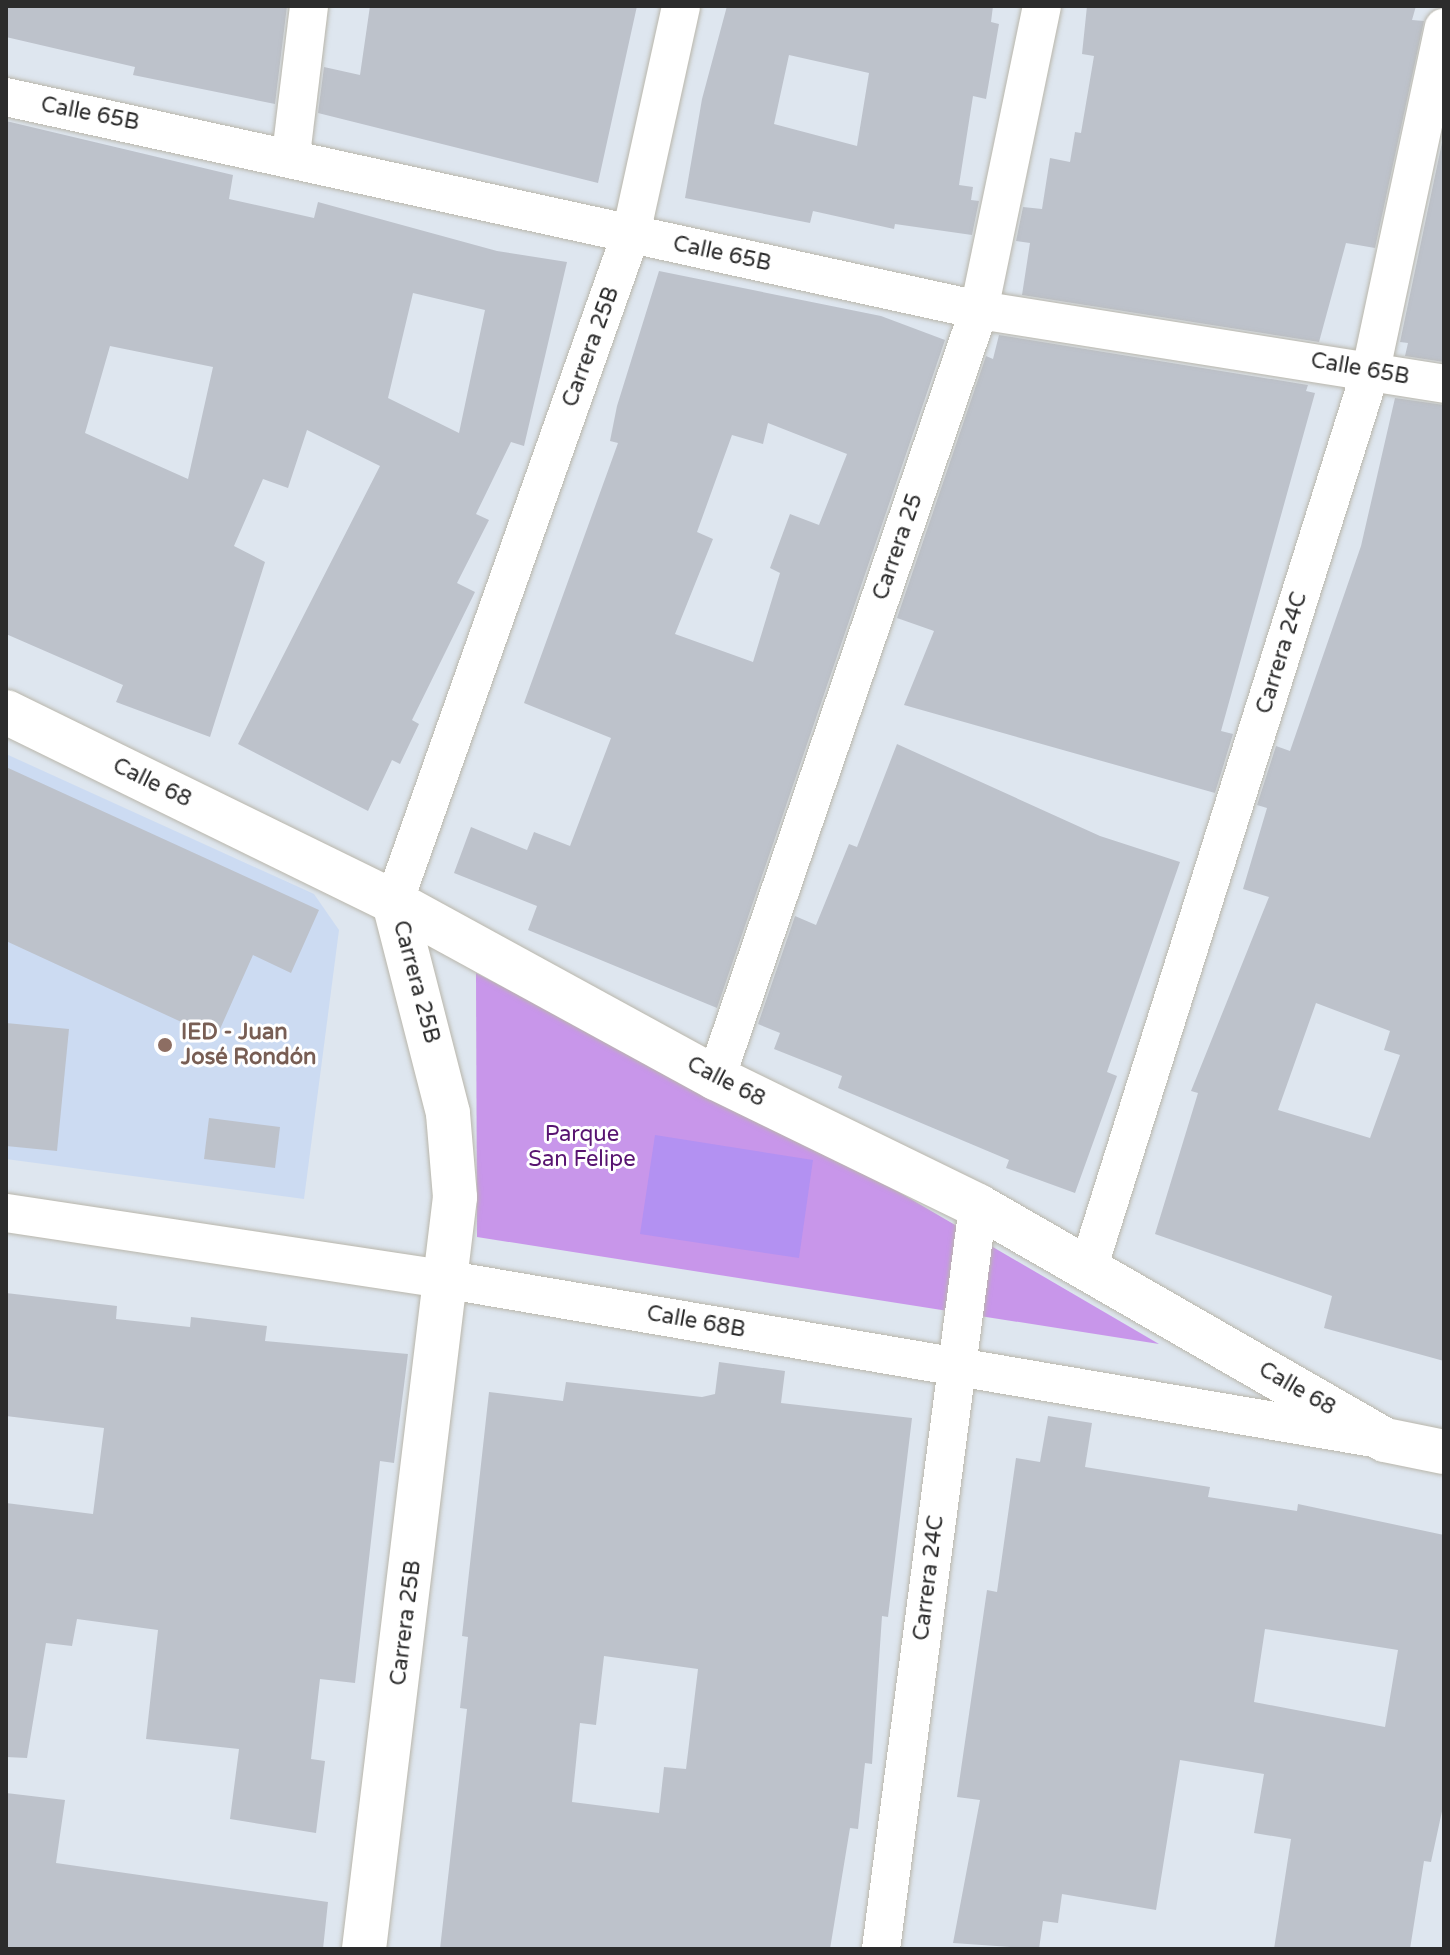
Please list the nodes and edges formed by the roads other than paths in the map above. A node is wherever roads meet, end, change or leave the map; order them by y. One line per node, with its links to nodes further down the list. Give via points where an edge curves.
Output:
1 (309, 6): 6 (street)
2 (681, 6): 7 (street, Carrera 25B)
3 (1042, 6): 8 (street, Carrera 25)
4 (1444, 28): 9 (street, Carrera 24C)
5 (6, 97): 6 (street, Calle 65B)
6 (291, 155): 7 (street, Calle 65B)
7 (631, 234): 8 (street, Calle 65B); 12 (street, Carrera 25B)
8 (979, 310): 9 (street, Calle 65B); 13 (street, Carrera 25)
9 (1371, 370): 10 (street, Calle 65B); 16 (street, Carrera 24C)
10 (1444, 384)
11 (6, 712): 12 (street, Calle 68)
12 (394, 902): 13 (street, Calle 68); 17 (street, Carrera 25B, via 448,1113 455,1197)
13 (716, 1078): 14 (street, Calle 68)
14 (978, 1206): 16 (street, Calle 68); 18 (street, Carrera 24C)
15 (6, 1213): 17 (street, Calle 68B)
16 (1088, 1269): 19 (street, Calle 68)
17 (449, 1280): 18 (street, Calle 68B); 21 (street, Carrera 25B)
18 (957, 1366): 19 (street, Calle 68B); 22 (street, Carrera 24C)
19 (1385, 1440): 20 (street, Calle 68)
20 (1444, 1452)
21 (364, 1949)
22 (881, 1949)

